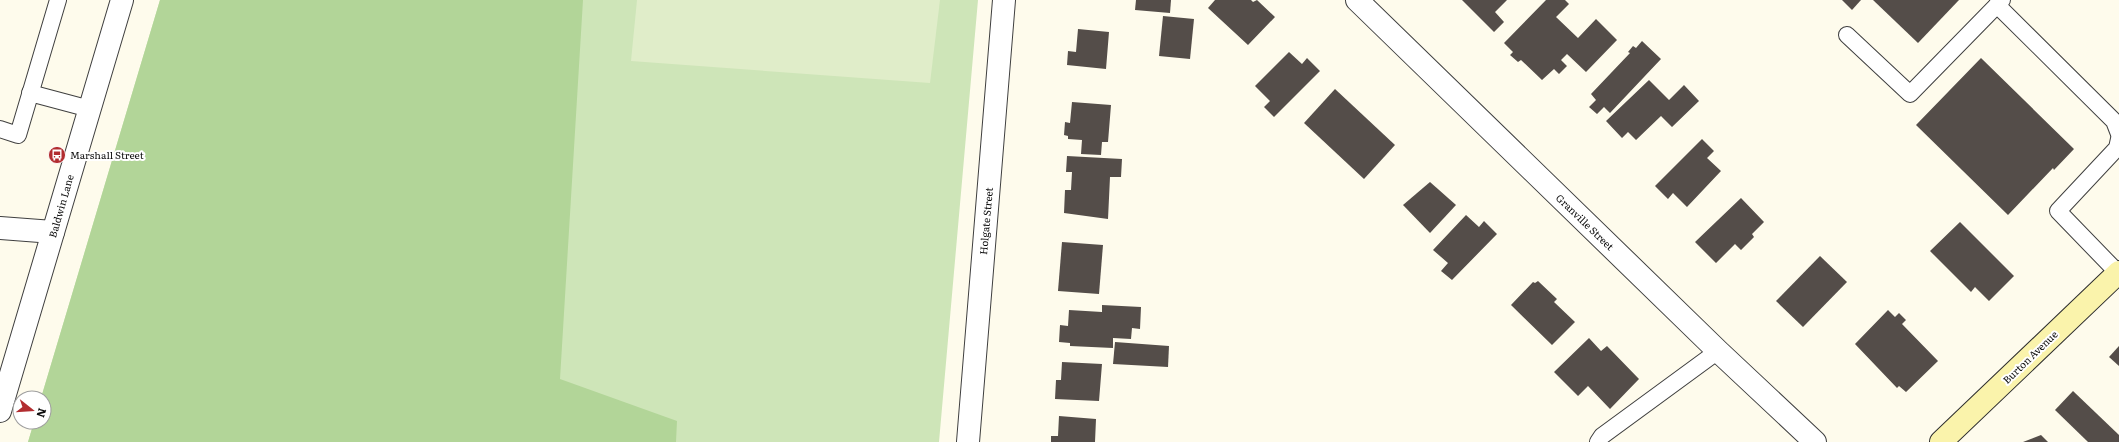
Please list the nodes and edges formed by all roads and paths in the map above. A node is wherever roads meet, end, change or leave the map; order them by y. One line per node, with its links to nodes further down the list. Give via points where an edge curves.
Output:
1 (58, 0): 7 (lane)
2 (122, 0): 8 (street, Baldwin Lane)
3 (1004, 0): 17 (street, Holgate Street)
4 (1357, 0): 15 (street, Granville Street)
5 (2000, 2): 6 (lane, via 1910,94); 10 (lane, via 2114,121)
6 (1847, 35)
7 (30, 93): 8 (lane); 9 (lane, via 18,135)
8 (90, 109): 13 (street, Baldwin Lane)
9 (0, 129)
10 (2119, 134)
11 (2119, 139): 14 (lane, via 2117,148 2058,211)
12 (0, 228): 13 (street)
13 (53, 232): 16 (street, Baldwin Lane)
14 (2118, 272): 20 (main road, Burton Avenue)
15 (1718, 351): 18 (lane, via 1602,436); 19 (street, Granville Street)
16 (0, 411)
17 (968, 442)
18 (1598, 442)
19 (1815, 442)
20 (1941, 442)

